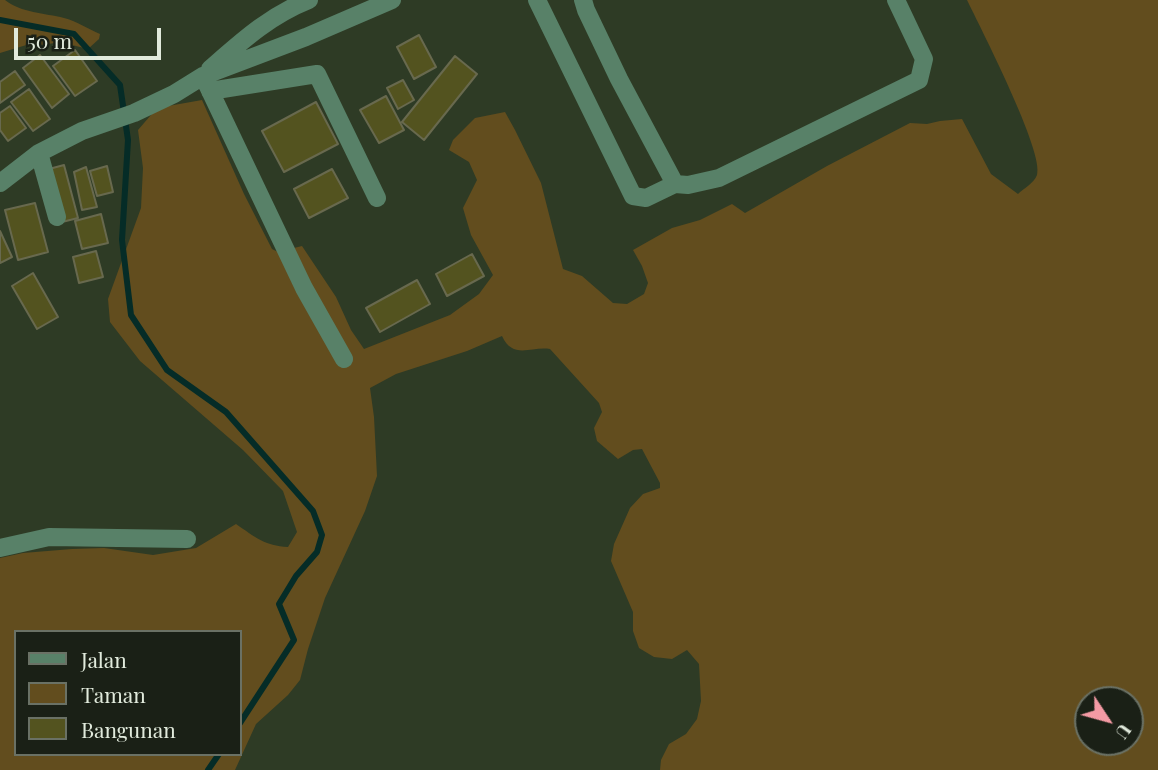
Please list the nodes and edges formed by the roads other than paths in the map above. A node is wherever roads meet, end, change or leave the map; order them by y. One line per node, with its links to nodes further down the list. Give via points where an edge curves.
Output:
1 (309, 0): 6 (street, via 256,30)
2 (392, 0): 6 (street)
3 (537, 0): 9 (street, via 633,197 646,198)
4 (583, 0): 9 (street)
5 (896, 0): 9 (street, via 924,59 919,80 719,178)
6 (206, 84): 7 (street, via 103,122); 10 (street, via 317,74); 12 (street, via 304,288)
7 (39, 153): 8 (street); 11 (street)
8 (0, 183)
9 (675, 184)
10 (377, 198)
11 (57, 217)
12 (344, 359)
13 (187, 539): 14 (street, via 49,537)
14 (0, 548)

